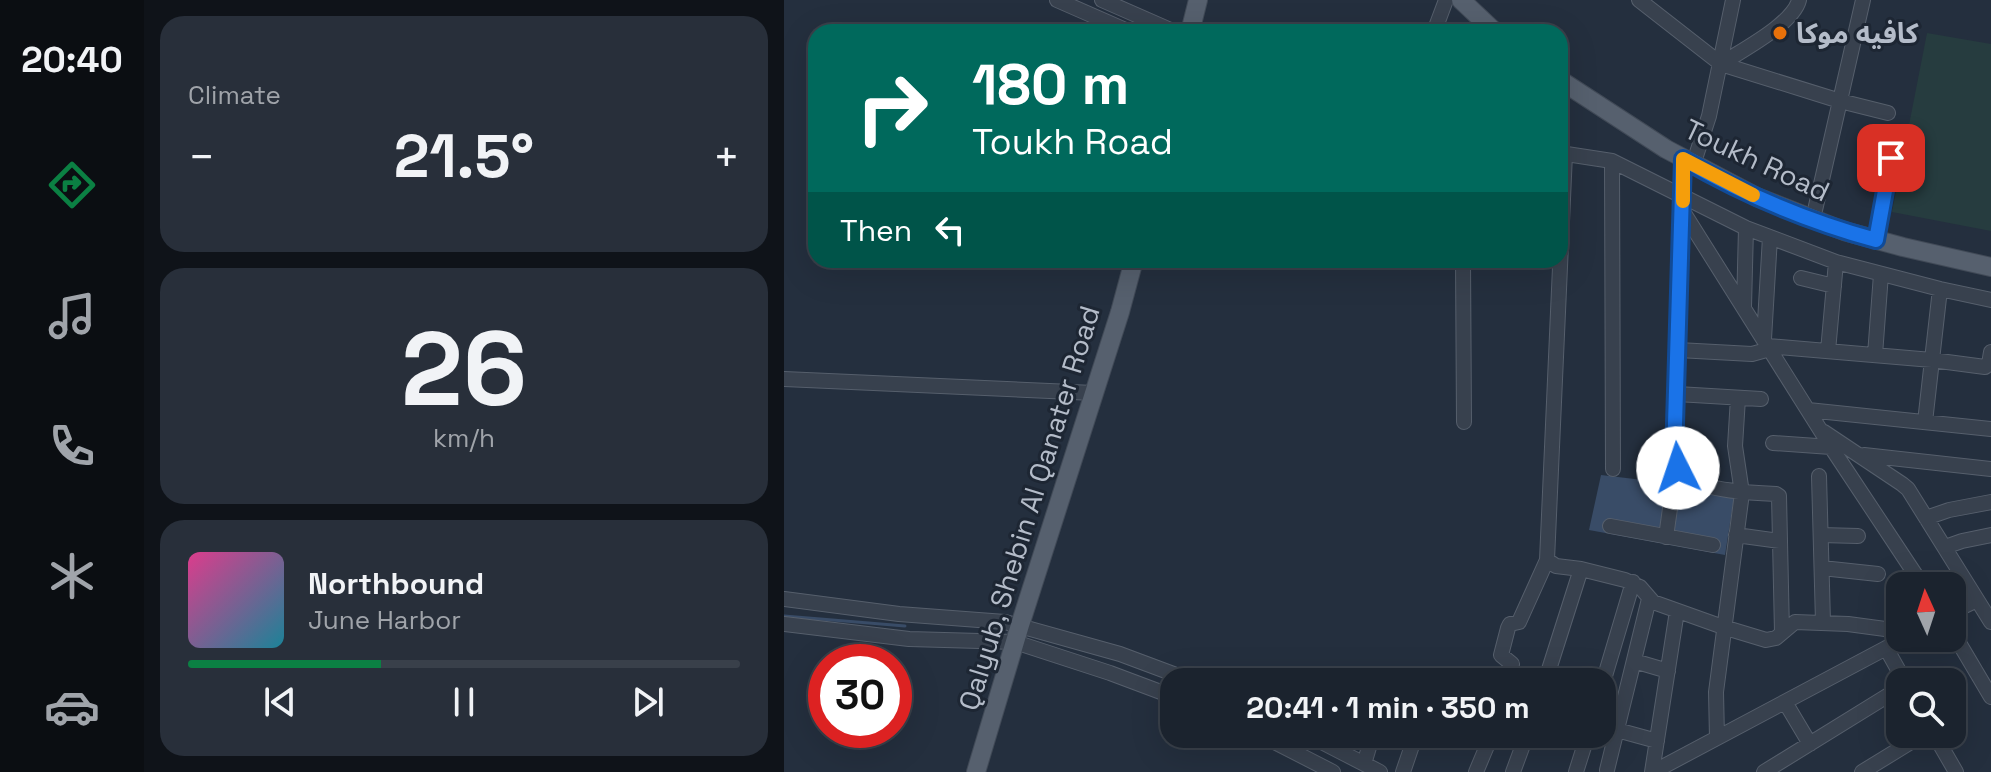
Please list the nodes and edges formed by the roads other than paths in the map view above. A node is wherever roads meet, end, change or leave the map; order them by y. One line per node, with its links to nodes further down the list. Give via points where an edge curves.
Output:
1 (1057, 0): 10 (street)
2 (1102, 0): 11 (street)
3 (1196, 0): 12 (main road)
4 (1446, 0): 13 (street)
5 (1461, 0): 14 (main road)
6 (1639, 0): 15 (street)
7 (1733, 0): 15 (street)
8 (1799, 0): 15 (street, via 1779,26)
9 (1863, 0): 17 (street)
10 (1112, 24)
11 (1157, 24)
12 (1192, 24)
13 (1437, 24)
14 (1481, 24)
15 (1721, 64): 17 (street); 22 (street, via 1709,116)
16 (1568, 85): 22 (main road, Toukh Road)
17 (1840, 101): 18 (street); 24 (street)
18 (1888, 113)
19 (1568, 154): 21 (street)
20 (1891, 158): 27 (street)
21 (1612, 161): 23 (street); 59 (street)
22 (1688, 162): 23 (street); 24 (main road, Toukh Road)
23 (1683, 203): 25 (street); 38 (street); 40 (street)
24 (1813, 219): 27 (main road, Toukh Road)
25 (1746, 228): 26 (street); 38 (street)
26 (1770, 237): 28 (street); 39 (street)
27 (1876, 240): 29 (main road, Toukh Road)
28 (1836, 262): 33 (street); 35 (street)
29 (1991, 267)
30 (1132, 268): 46 (main road, Qalyub, Shebin Al Qanater Road)
31 (1463, 268): 51 (street)
32 (1559, 268): 74 (street)
33 (1881, 274): 36 (street); 42 (street)
34 (1801, 278): 35 (street)
35 (1834, 286): 41 (street)
36 (1940, 289): 37 (street); 44 (street)
37 (1991, 300)
38 (1744, 308): 39 (street)
39 (1767, 345): 40 (street, via 1761,352 1743,354); 41 (street); 50 (street)
40 (1678, 350): 47 (street)
41 (1828, 351): 42 (street)
42 (1875, 355): 44 (street)
43 (1989, 359): 44 (street)
44 (1932, 360): 52 (street)
45 (784, 379): 46 (street)
46 (1094, 393): 91 (main road, Qalyub, Shebin Al Qanater Road)
47 (1677, 394): 48 (street); 58 (street)
48 (1738, 398): 49 (street); 62 (street, via 1735,446)
49 (1761, 399)
50 (1808, 410): 52 (street); 53 (street)
51 (1464, 422)
52 (1925, 422): 54 (street)
53 (1820, 429): 56 (street); 57 (street)
54 (1991, 429)
55 (1773, 443): 56 (street)
56 (1831, 447): 77 (street)
57 (1859, 455): 60 (street); 64 (street, via 1902,484)
58 (1678, 468): 62 (street, via 1696,483); 70 (street)
59 (1613, 469)
60 (1991, 469)
61 (1819, 476): 67 (street)
62 (1742, 493): 66 (street); 71 (street, via 1779,496)
63 (1991, 502): 64 (street)
64 (1926, 518): 73 (street)
65 (1610, 526): 70 (street)
66 (1736, 535): 71 (street); 88 (street)
67 (1821, 535): 69 (street); 75 (street)
68 (1991, 535): 73 (street)
69 (1858, 536)
70 (1666, 537): 72 (street)
71 (1780, 541): 90 (street)
72 (1713, 545)
73 (1945, 547): 82 (street)
74 (1552, 563): 76 (street); 95 (street, via 1519,622 1508,628 1501,655)
75 (1822, 568): 78 (street); 85 (street)
76 (1581, 569): 79 (street); 96 (street)
77 (1914, 572)
78 (1878, 574)
79 (1633, 582): 81 (street); 97 (street)
80 (784, 599): 91 (street, via 989,620)
81 (1649, 599): 84 (street); 94 (street)
82 (1977, 600): 83 (street); 86 (street)
83 (1966, 605)
84 (1677, 611): 88 (street); 99 (street)
85 (1823, 622): 89 (street); 90 (street, via 1795,622)
86 (1991, 622)
87 (784, 624): 91 (street, via 909,639)
88 (1723, 627): 90 (street, via 1770,640); 105 (street)
89 (1886, 629)
90 (1782, 632)
91 (1018, 634): 98 (street, via 1120,654); 100 (street); 119 (main road, Qalyub, Shebin Al Qanater Road)
92 (1886, 648): 103 (street)
93 (1964, 652): 102 (street)
94 (1634, 661): 99 (street); 104 (street)
95 (1511, 668)
96 (1549, 668)
97 (1607, 668)
98 (1160, 669)
99 (1668, 671): 106 (street)
100 (1160, 692)
101 (1886, 697): 107 (street)
102 (1991, 697)
103 (1785, 702): 105 (street); 107 (street)
104 (1617, 730): 106 (street); 118 (street)
105 (1717, 738): 126 (street)
106 (1657, 741): 126 (street)
107 (1810, 744): 127 (street)
108 (1286, 748): 120 (street)
109 (1337, 748): 117 (street)
110 (1369, 748): 117 (street)
111 (1411, 748): 122 (street)
112 (1486, 748): 123 (street)
113 (1522, 748): 124 (street)
114 (1584, 748): 125 (street)
115 (1901, 748): 128 (street)
116 (1942, 748): 129 (street)
117 (1364, 764): 121 (street)
118 (1607, 770)
119 (976, 772)
120 (1333, 772)
121 (1380, 772)
122 (1403, 772)
123 (1476, 772)
124 (1513, 772)
125 (1576, 772)
126 (1652, 772)
127 (1764, 772)
128 (1862, 772)
129 (1956, 772)

